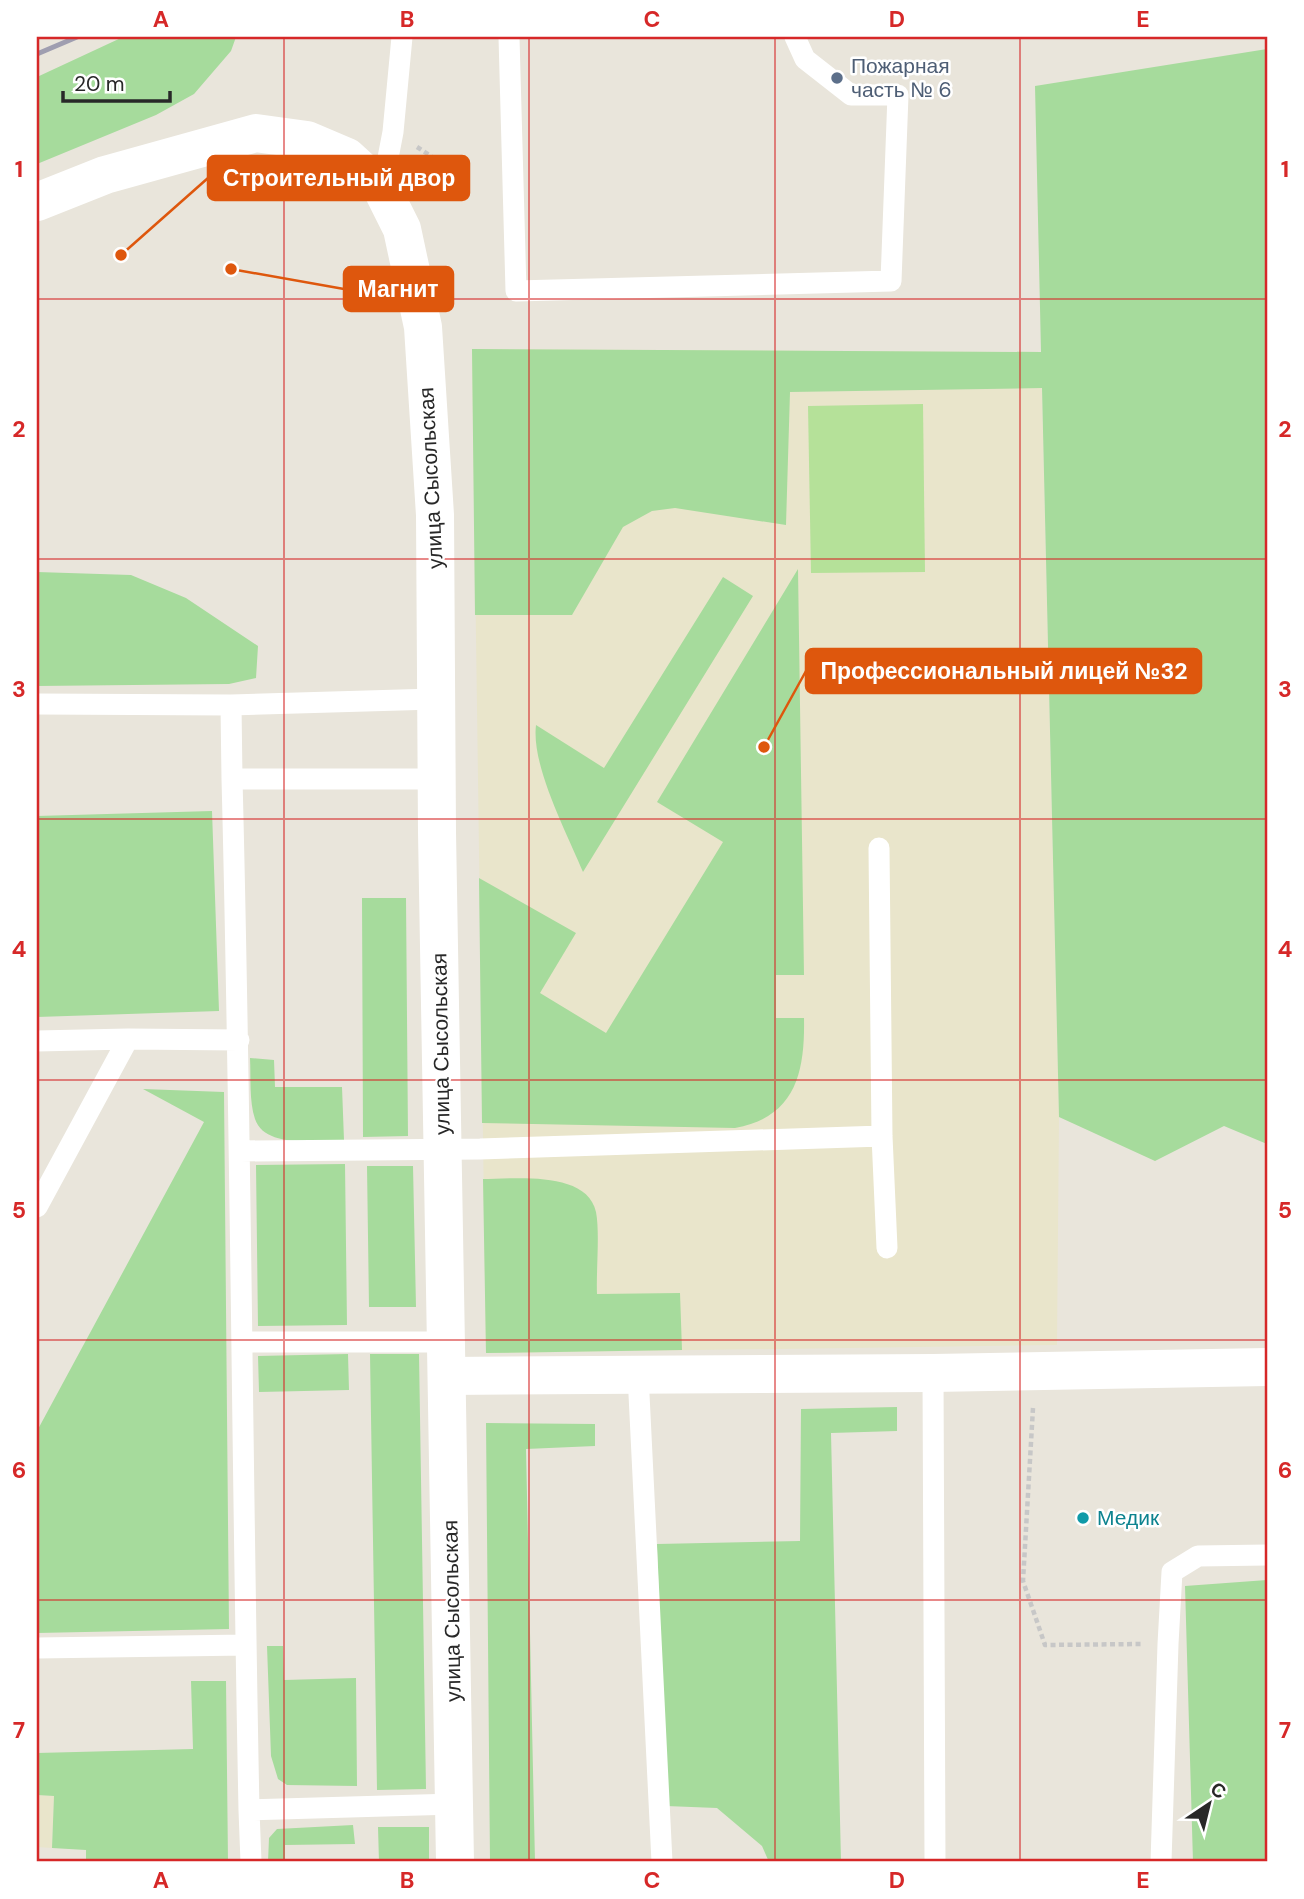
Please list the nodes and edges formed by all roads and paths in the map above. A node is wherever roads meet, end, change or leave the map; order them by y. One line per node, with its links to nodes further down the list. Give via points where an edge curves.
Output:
1 (402, 37): 4 (lane)
2 (509, 37): 3 (lane, via 516,291 891,281 898,95 851,95 805,59)
3 (795, 37)
4 (393, 132): 5 (path); 6 (lane)
5 (460, 175)
6 (382, 189): 7 (main road, via 347,157 307,140 256,133 105,175); 8 (main road, улица Сысольская, via 402,229 423,327 435,515)
7 (37, 202)
8 (435, 699): 10 (lane); 12 (main road, улица Сысольская)
9 (37, 704): 10 (lane)
10 (231, 705): 11 (lane)
11 (232, 779): 12 (lane); 16 (lane)
12 (437, 779): 18 (main road, улица Сысольская)
13 (879, 848): 17 (lane)
14 (128, 1039): 15 (lane); 16 (lane); 20 (lane)
15 (37, 1041)
16 (239, 1041): 19 (lane)
17 (883, 1136): 18 (lane); 21 (lane)
18 (443, 1150): 19 (lane); 23 (main road, улица Сысольская)
19 (240, 1151): 22 (lane)
20 (37, 1207)
21 (887, 1248)
22 (242, 1342): 23 (lane); 30 (lane)
23 (447, 1359): 27 (main road); 32 (main road, улица Сысольская)
24 (1267, 1367): 25 (main road)
25 (1035, 1372): 26 (main road); 29 (path, via 1023,1581 1045,1645)
26 (933, 1373): 27 (main road); 37 (lane)
27 (638, 1374): 36 (lane)
28 (1266, 1553): 29 (lane, via 1198,1556 1172,1572)
29 (1168, 1644): 38 (lane)
30 (246, 1645): 31 (lane); 33 (lane)
31 (37, 1648)
32 (455, 1804): 33 (lane); 35 (main road, улица Сысольская)
33 (249, 1810): 34 (lane)
34 (251, 1862)
35 (456, 1862)
36 (663, 1862)
37 (935, 1862)
38 (1161, 1862)

